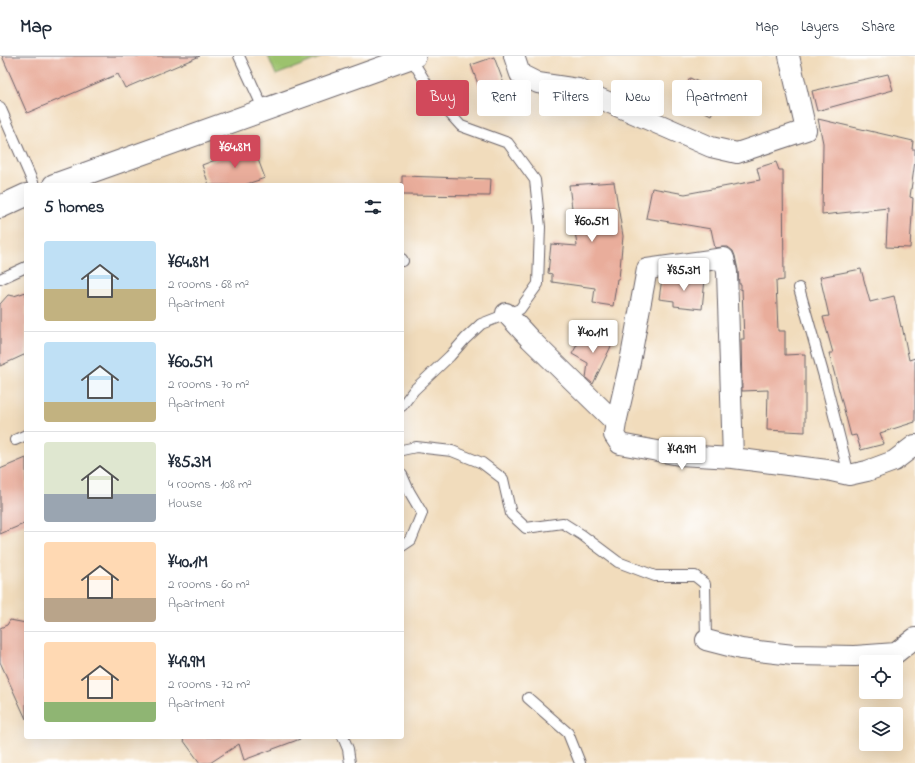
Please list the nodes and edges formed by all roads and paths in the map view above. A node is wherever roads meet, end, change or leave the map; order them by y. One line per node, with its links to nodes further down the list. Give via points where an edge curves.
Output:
1 (239, 56): 6 (lane)
2 (514, 56): 3 (street, via 520,74 538,83 578,89 711,147 737,153 806,130)
3 (789, 56)
4 (413, 57): 6 (street); 14 (lane, via 434,96 461,126 508,143 535,180 540,227 538,284 520,309)
5 (0, 107): 7 (lane)
6 (264, 110): 8 (street)
7 (33, 183)
8 (60, 183)
9 (24, 196): 10 (street)
10 (0, 207)
11 (24, 269): 12 (lane)
12 (0, 279)
13 (799, 288): 22 (lane)
14 (506, 313): 15 (lane, via 481,324 414,390); 16 (street)
15 (404, 403)
16 (616, 423): 21 (street, via 614,435 620,444 679,455); 21 (street, via 647,269 724,258 727,272)
17 (24, 436): 18 (lane)
18 (15, 440)
19 (915, 445): 22 (street, via 894,461)
20 (404, 450): 26 (lane, via 416,447 452,451 482,463 503,479 511,514 526,528 563,523 618,562 655,576 695,576 705,584)
21 (733, 458): 22 (street)
22 (849, 475)
23 (404, 480): 24 (lane, via 422,513 411,540)
24 (404, 545)
25 (915, 638): 26 (street, via 896,653 855,656 793,655 741,649)
26 (706, 640)
27 (528, 698): 30 (lane, via 568,733)
28 (344, 739): 29 (lane)
29 (350, 763)
30 (580, 763)

